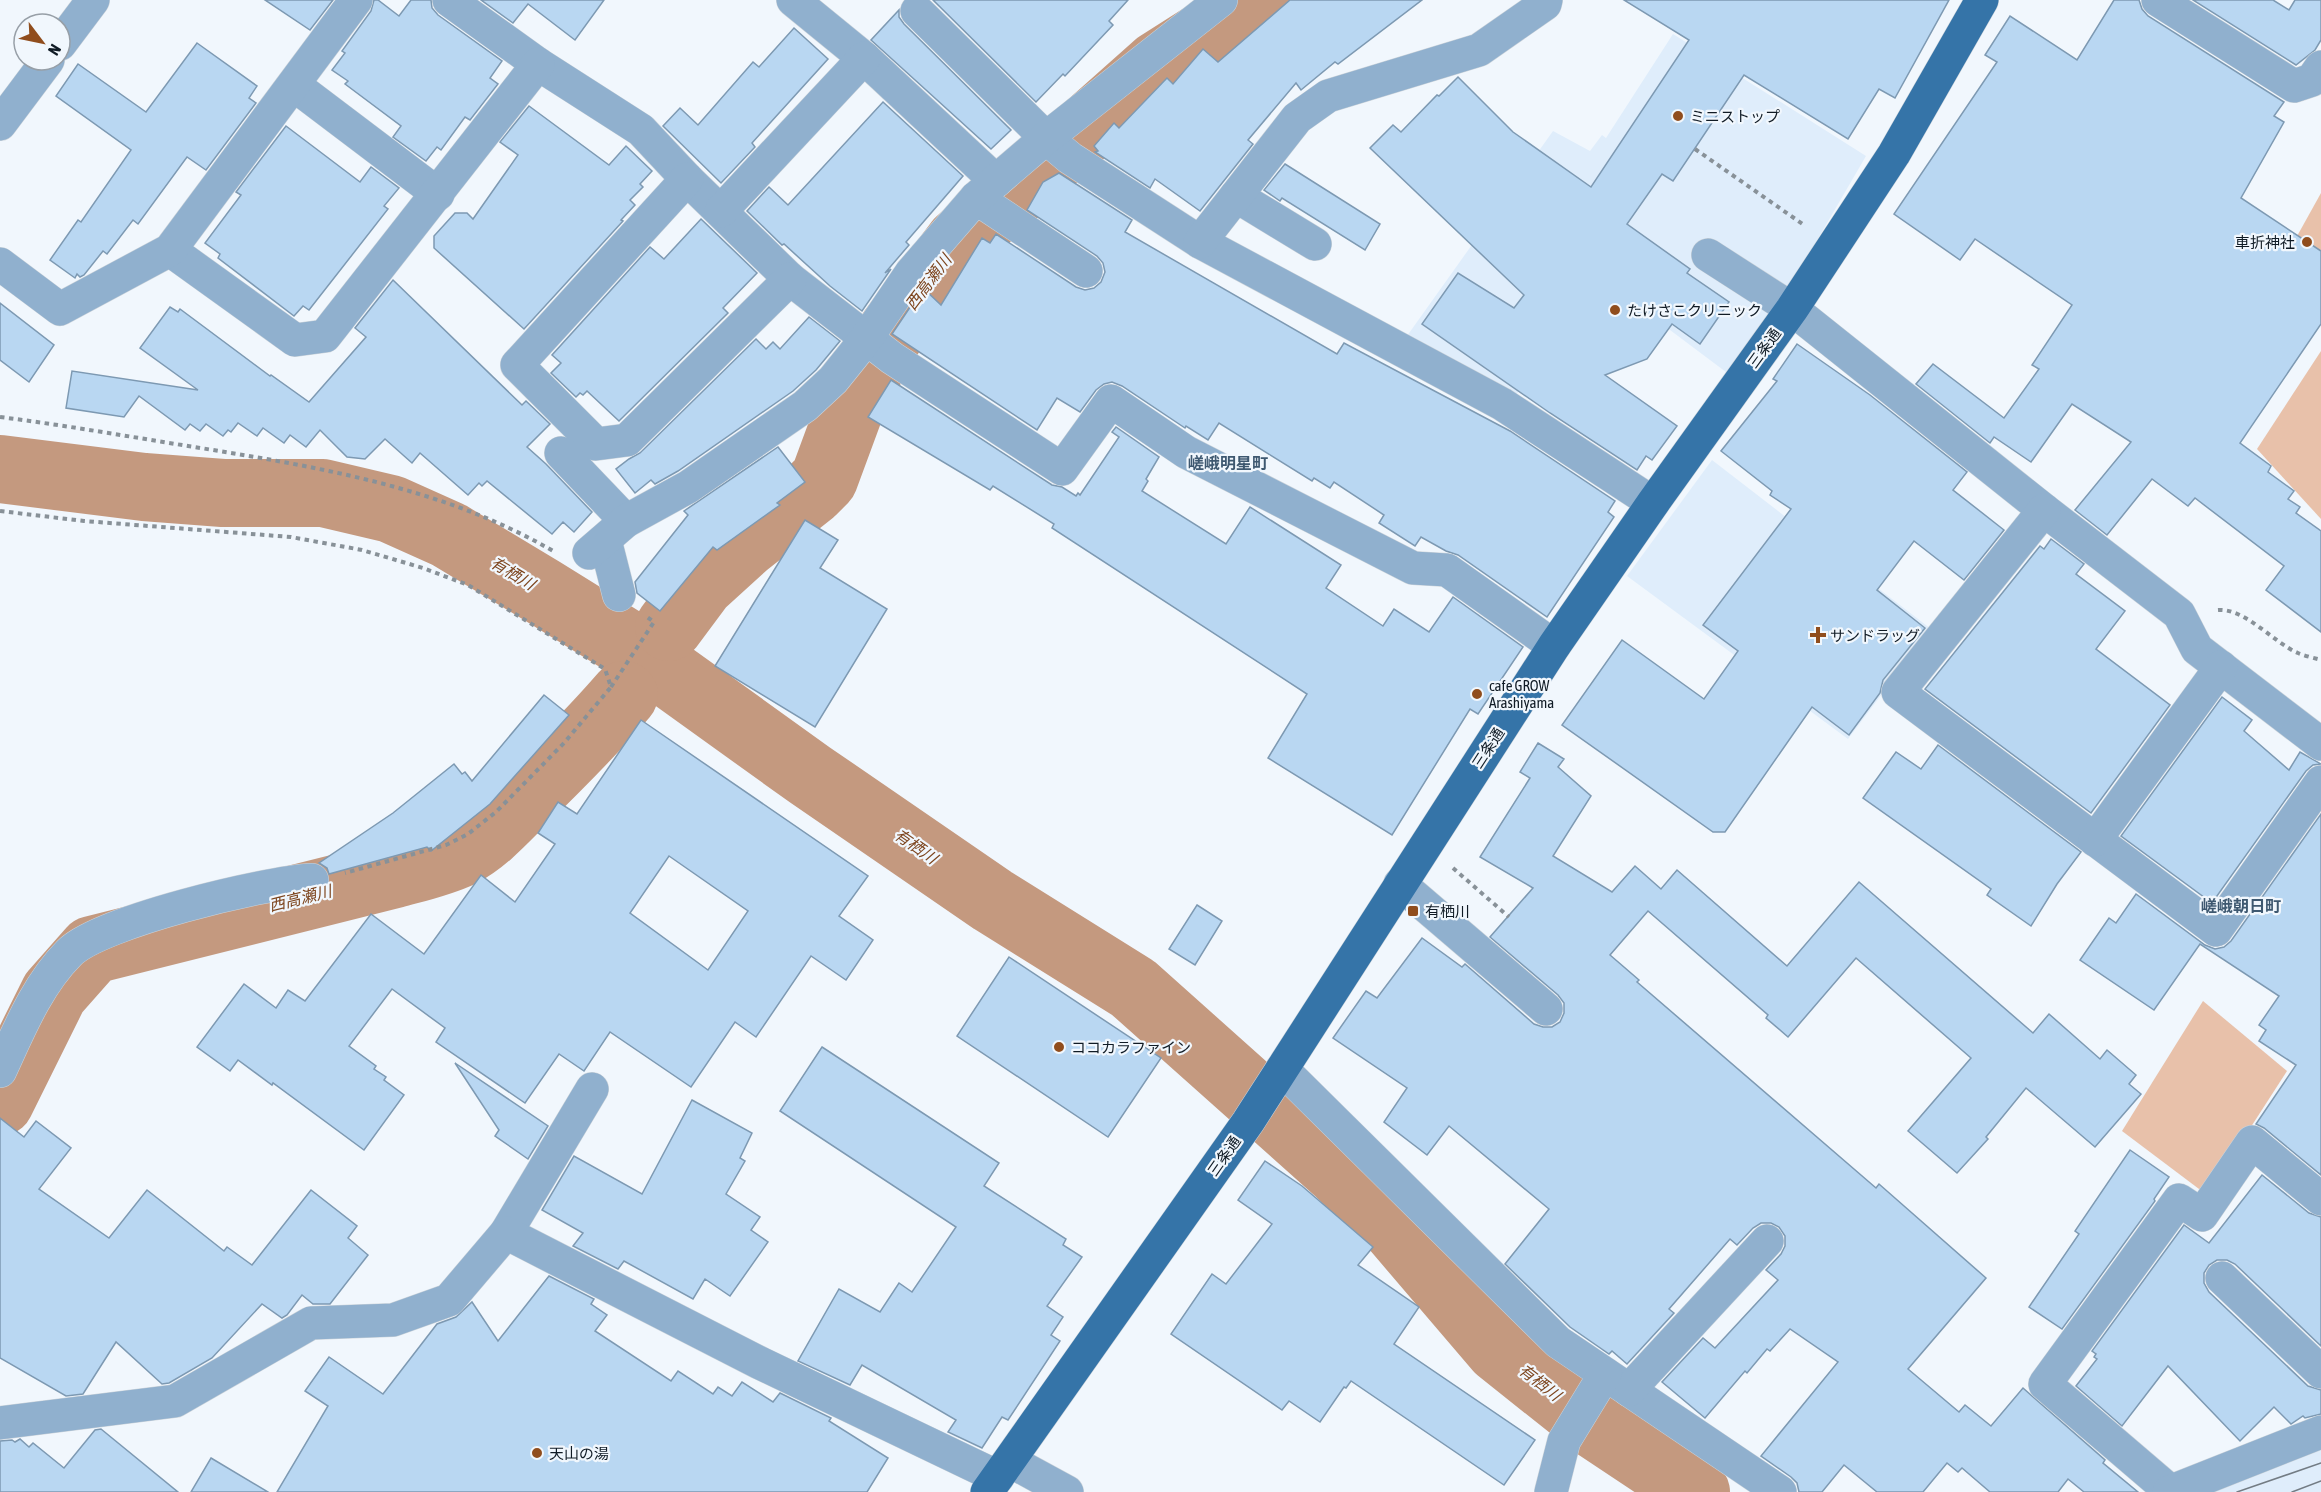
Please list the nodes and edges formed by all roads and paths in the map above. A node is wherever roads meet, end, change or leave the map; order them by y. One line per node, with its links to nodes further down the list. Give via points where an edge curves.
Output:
1 (93, 0): 10 (street)
2 (357, 0): 15 (street)
3 (449, 0): 12 (street)
4 (793, 0): 11 (street)
5 (1221, 0): 17 (street)
6 (1546, 0): 21 (street, via 1479,50 1328,96 1297,118)
7 (1982, 0): 26 (main road, 三条通, via 1894,154)
8 (2158, 0): 13 (street, via 2294,86 2312,80)
9 (917, 11): 17 (street)
10 (72, 28)
11 (864, 58): 22 (street); 23 (street)
12 (538, 64): 19 (street, via 641,130); 20 (street)
13 (2321, 67)
14 (39, 72): 16 (street)
15 (294, 85): 20 (street); 27 (street)
16 (0, 124)
17 (1058, 148): 22 (street); 24 (street)
18 (1695, 149): 26 (path)
19 (687, 179): 23 (street); 31 (street, via 517,365 596,444 627,440)
20 (438, 194): 27 (street, via 325,336 295,340)
21 (1236, 196): 24 (street); 25 (street)
22 (991, 198): 30 (street); 33 (street, via 911,273)
23 (721, 211): 31 (street)
24 (1200, 243): 36 (street, via 1502,404)
25 (1314, 244)
26 (1834, 246): 32 (main road, 三条通)
27 (170, 250): 29 (street, via 60,309)
28 (1708, 255): 32 (street)
29 (0, 264)
30 (1086, 271)
31 (790, 279): 33 (street)
32 (1792, 309): 36 (main road, 三条通); 38 (street)
33 (877, 347): 39 (street, via 805,406 688,488); 43 (street, via 1062,469 1111,401 1186,452 1413,568 1447,570)
34 (0, 417): 39 (path, via 272,459 381,483 490,519)
35 (561, 453): 39 (street)
36 (1653, 503): 43 (main road, 三条通)
37 (0, 510): 46 (path, via 84,521 291,537 362,550 468,585 605,669)
38 (2044, 510): 41 (street); 49 (street, via 1898,692)
39 (595, 542): 40 (street)
40 (619, 595)
41 (2177, 612): 44 (path, via 2227,609 2297,653); 45 (street, via 2197,649)
42 (650, 628): 46 (path)
43 (1554, 646): 50 (main road, 三条通)
44 (2321, 660)
45 (2221, 667): 47 (street); 49 (street)
46 (611, 687): 51 (path, via 564,743 496,812 468,834 420,853)
47 (2321, 744)
48 (2321, 782): 49 (street, via 2216,930)
49 (2095, 840)
50 (1426, 844): 52 (main road, 三条通); 53 (path)
51 (312, 880): 55 (street, via 230,894 86,940 69,952 48,979 24,1018)
52 (1400, 884): 54 (street); 56 (main road, 三条通)
53 (1509, 917)
54 (1546, 1009)
55 (0, 1071)
56 (1280, 1073): 63 (street, via 1529,1315); 66 (main road, 三条通)
57 (592, 1089): 59 (street)
58 (2321, 1199): 70 (street, via 2252,1143 2202,1215 2179,1200 2045,1384)
59 (506, 1233): 64 (street, via 449,1300 393,1320 310,1323 175,1401); 66 (street, via 760,1364)
60 (1767, 1241): 63 (street)
61 (2222, 1278): 62 (street)
62 (2321, 1372)
63 (1610, 1383): 68 (street, via 1564,1441); 69 (street)
64 (0, 1423)
65 (2321, 1432): 70 (street)
66 (998, 1477): 67 (street)
67 (1068, 1492)
68 (1551, 1492)
69 (1780, 1492)
70 (2169, 1492)

